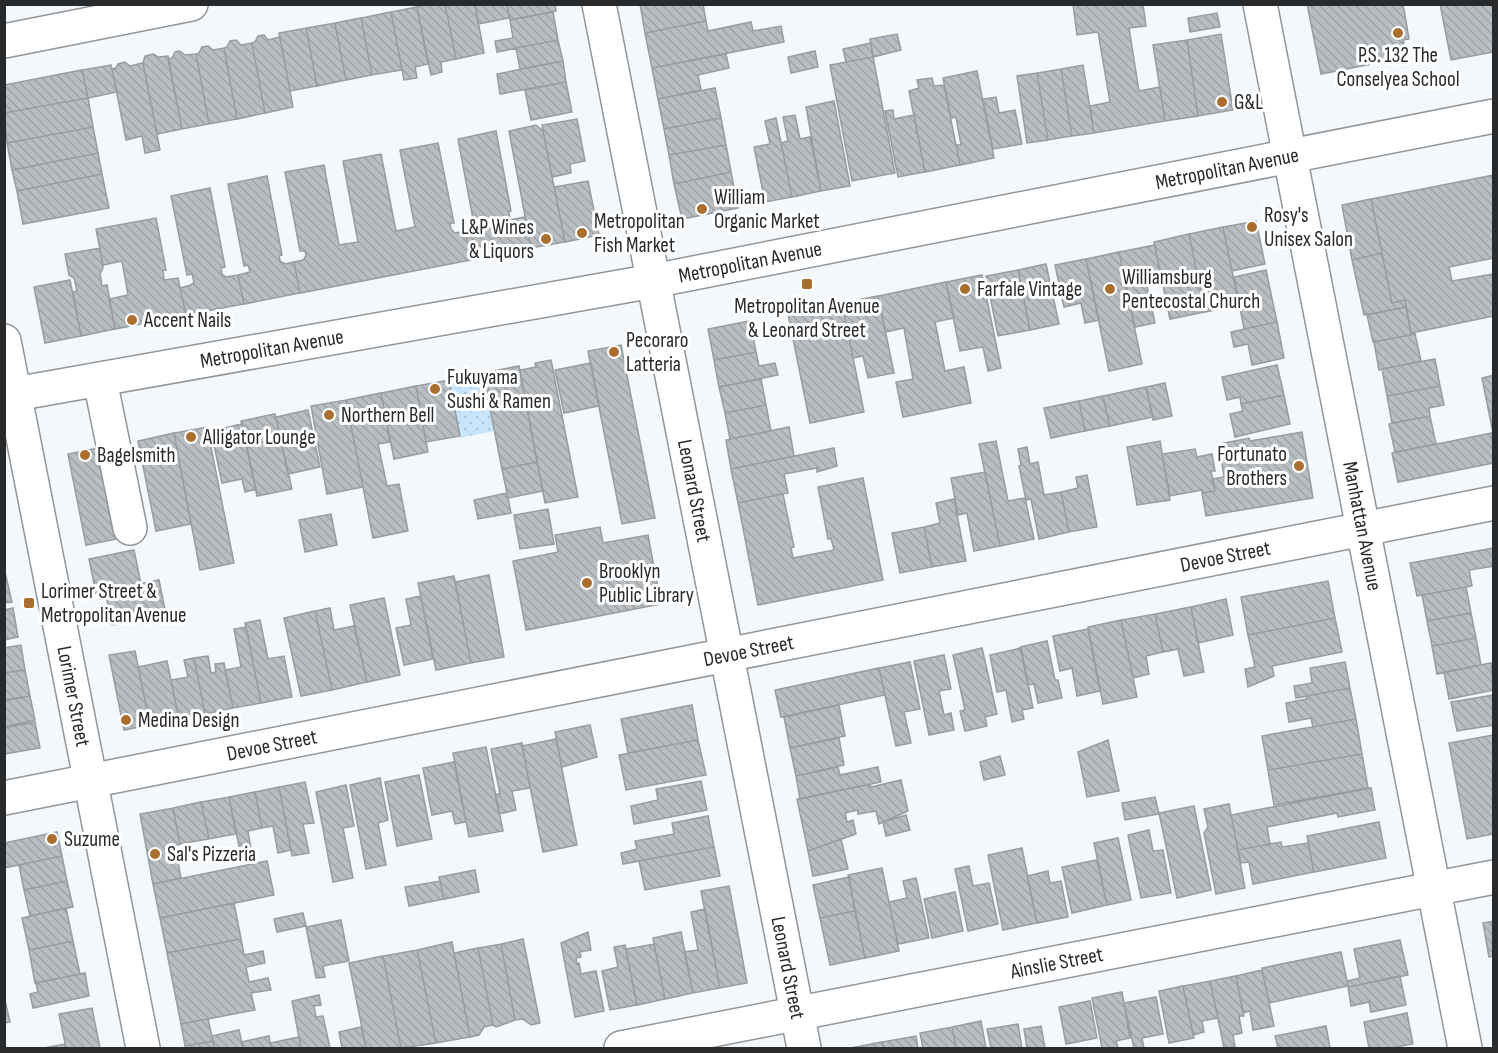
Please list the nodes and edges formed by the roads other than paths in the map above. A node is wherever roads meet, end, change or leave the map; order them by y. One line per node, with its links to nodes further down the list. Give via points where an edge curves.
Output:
1 (191, 4): 4 (street)
2 (599, 4): 7 (street, Leonard Street)
3 (1260, 4): 6 (street, Manhattan Avenue)
4 (4, 41)
5 (1494, 116): 6 (street, Metropolitan Avenue)
6 (1290, 156): 7 (street, Metropolitan Avenue); 13 (street, Manhattan Avenue)
7 (653, 281): 9 (street, Metropolitan Avenue); 14 (street, Leonard Street)
8 (4, 341): 10 (street, Lorimer Street)
9 (100, 380): 10 (street, Metropolitan Avenue); 12 (street)
10 (10, 395): 15 (street, Lorimer Street)
11 (1494, 502): 13 (street, Devoe Street)
12 (130, 528)
13 (1363, 528): 14 (street, Devoe Street); 18 (street, Manhattan Avenue)
14 (727, 655): 15 (street, Devoe Street); 19 (street, Leonard Street)
15 (92, 781): 16 (street, Devoe Street); 20 (street, Lorimer Street)
16 (4, 798)
17 (1494, 877): 18 (street, Ainslie Street)
18 (1433, 889): 19 (street, Ainslie Street); 23 (street, Manhattan Avenue)
19 (797, 1014): 21 (street, Ainslie Street); 22 (street, Leonard Street)
20 (143, 1048)
21 (621, 1048)
22 (804, 1048)
23 (1465, 1048)

